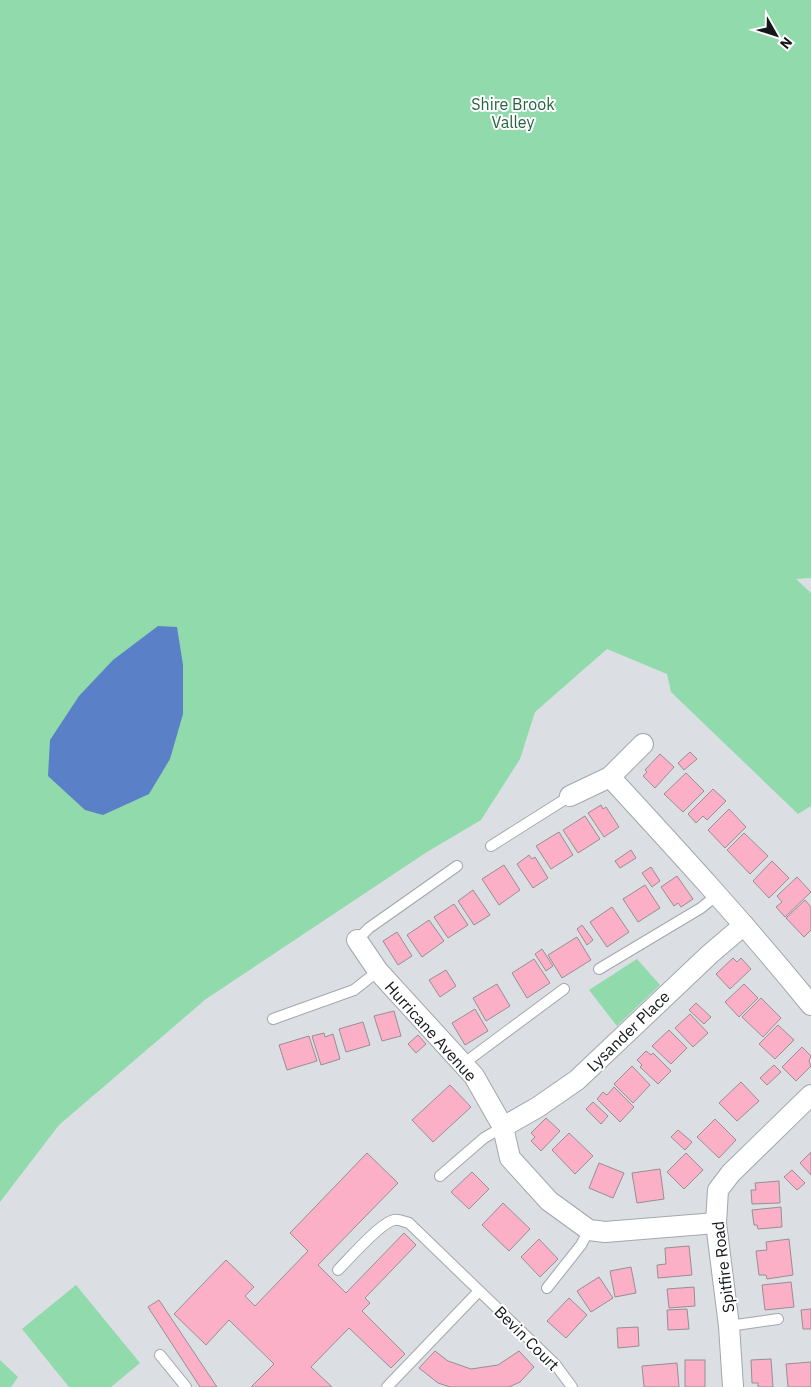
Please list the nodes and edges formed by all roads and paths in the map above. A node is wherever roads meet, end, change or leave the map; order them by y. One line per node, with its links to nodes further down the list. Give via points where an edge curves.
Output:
1 (643, 744): 2 (street)
2 (610, 777): 3 (street); 6 (street)
3 (570, 796): 4 (lane)
4 (491, 846)
5 (457, 866): 8 (lane, via 369,928)
6 (718, 894): 7 (street); 9 (lane, via 701,908)
7 (744, 925): 12 (street); 16 (street, Lysander Place, via 577,1080 538,1108)
8 (357, 940): 10 (street, Hurricane Avenue)
9 (599, 969)
10 (378, 972): 13 (lane, via 354,990); 14 (street, Hurricane Avenue)
11 (564, 989): 14 (lane)
12 (811, 1005)
13 (273, 1019)
14 (463, 1064): 16 (street, Hurricane Avenue, via 474,1076)
15 (811, 1095): 18 (street, Spitfire Road, via 722,1184 718,1190)
16 (503, 1127): 17 (lane, via 484,1138); 19 (street, Hurricane Avenue, via 510,1158 549,1201)
17 (440, 1176)
18 (716, 1223): 19 (street, via 605,1232); 24 (street, Spitfire Road)
19 (589, 1230): 21 (lane)
20 (338, 1270): 22 (lane, Bevin Court, via 383,1225 400,1220 409,1223)
21 (547, 1288)
22 (479, 1291): 27 (lane); 28 (lane, Bevin Court, via 555,1364)
23 (778, 1319): 24 (lane)
24 (730, 1326): 29 (street, Spitfire Road)
25 (160, 1355): 26 (lane)
26 (186, 1387)
27 (387, 1387)
28 (572, 1387)
29 (733, 1387)

